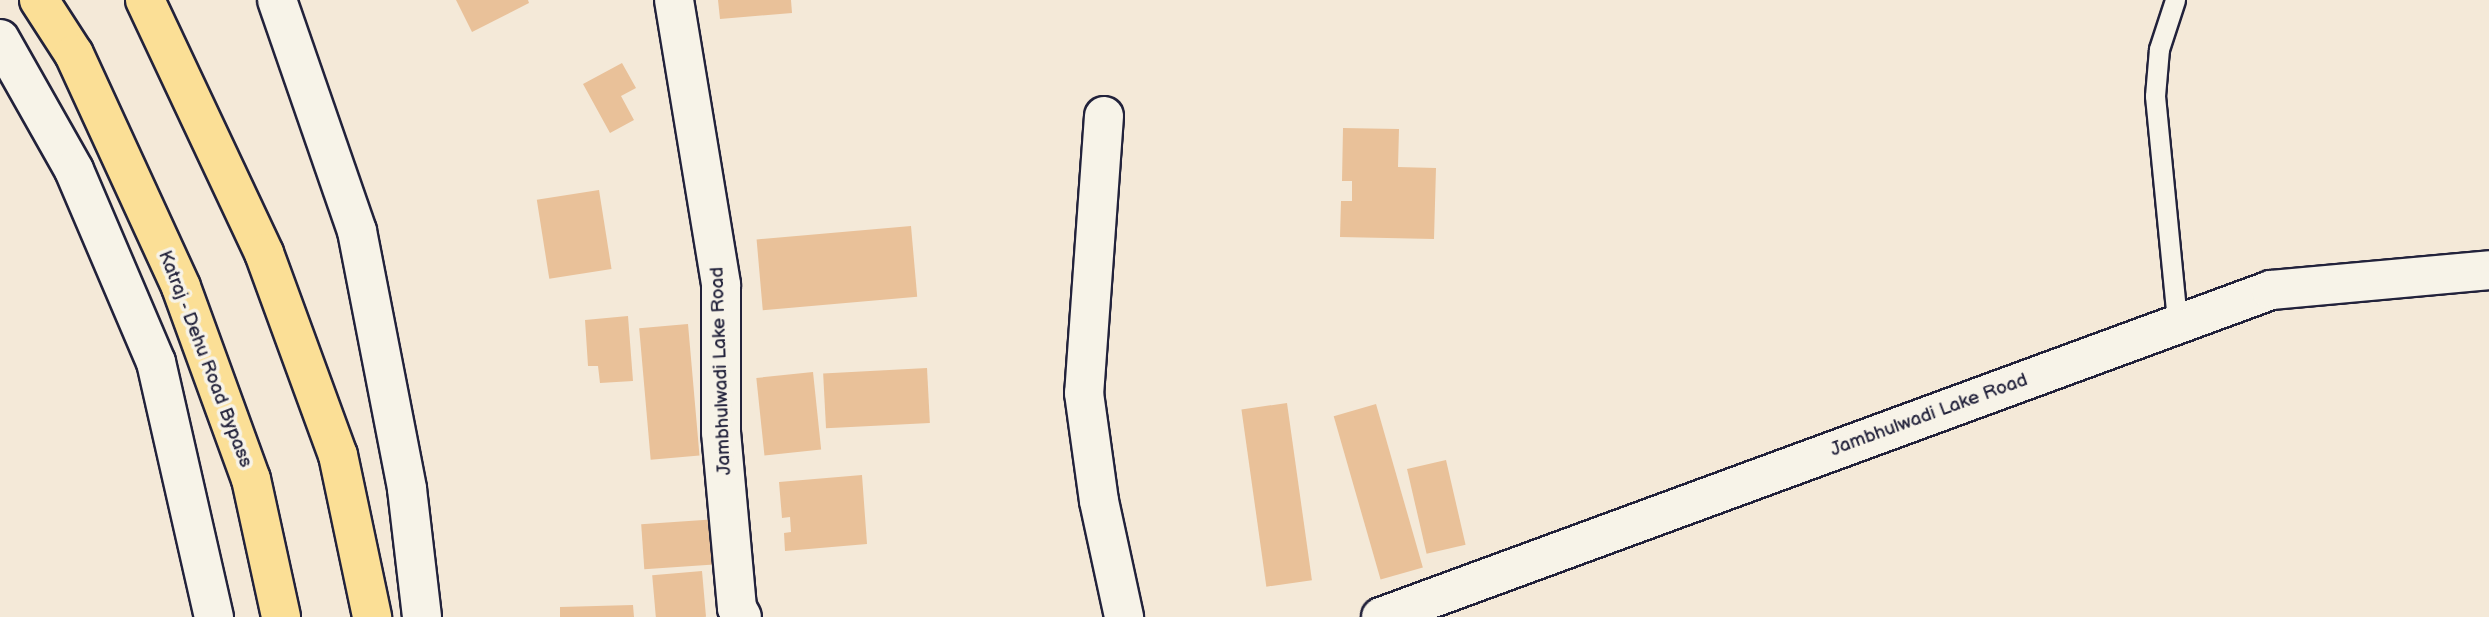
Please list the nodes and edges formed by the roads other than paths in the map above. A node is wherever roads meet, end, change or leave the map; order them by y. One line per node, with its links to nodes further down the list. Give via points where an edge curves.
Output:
1 (39, 0): 11 (highway, Katraj - Dehu Road Bypass, via 74,54 181,287 251,479)
2 (145, 0): 12 (highway, via 264,253 338,455)
3 (277, 0): 13 (street, via 357,231 407,489)
4 (674, 0): 14 (street, Jambhulwadi Lake Road, via 721,285 721,432 737,608)
5 (2175, 0): 9 (lane, via 2159,49 2155,96)
6 (0, 38): 10 (street, via 74,170 156,362)
7 (1104, 116): 15 (street, via 1084,393 1099,501)
8 (2489, 270): 9 (street, Jambhulwadi Lake Road, via 2271,290)
9 (2177, 322): 16 (street, Jambhulwadi Lake Road)
10 (214, 617)
11 (281, 617)
12 (372, 617)
13 (422, 617)
14 (742, 617)
15 (1124, 617)
16 (1381, 617)

